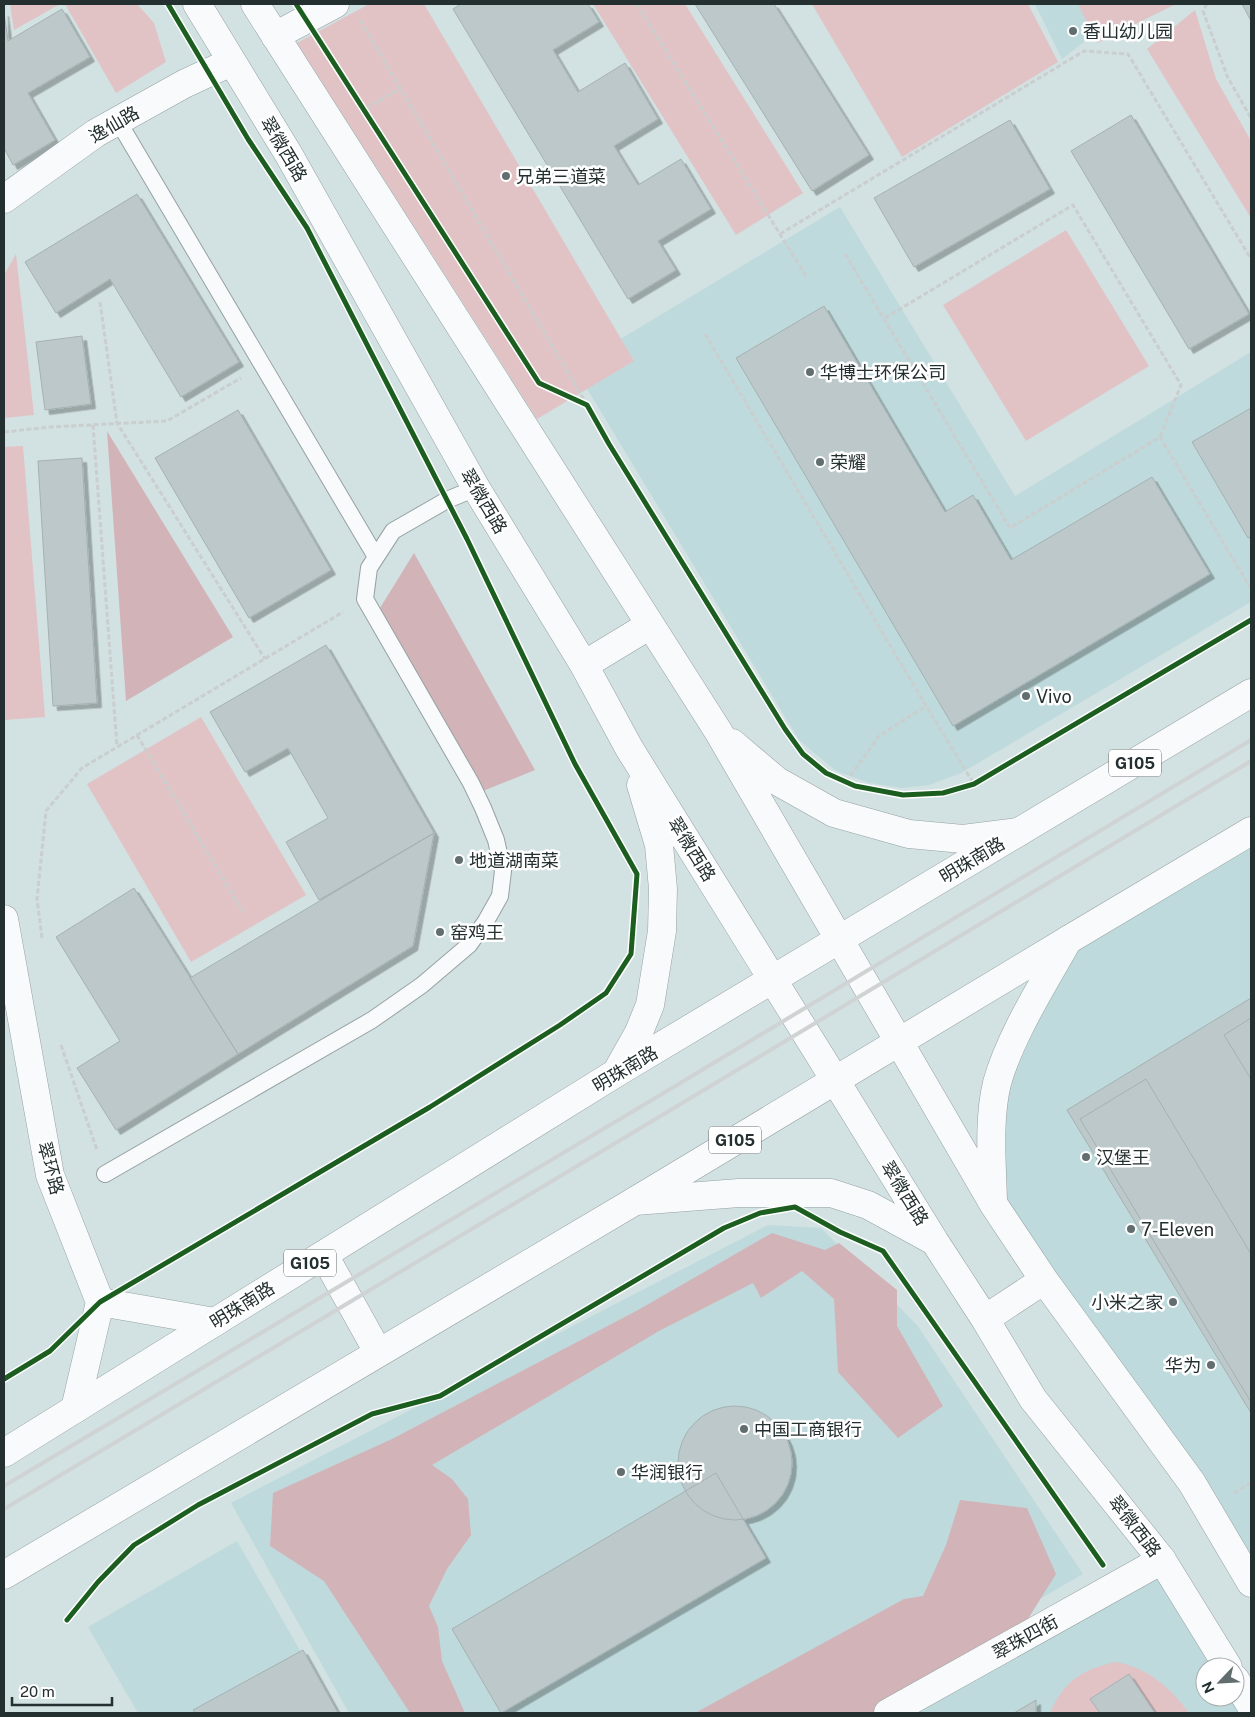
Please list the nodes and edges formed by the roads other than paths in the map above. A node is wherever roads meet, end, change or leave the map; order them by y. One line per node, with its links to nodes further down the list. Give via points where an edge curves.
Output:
1 (196, 4): 5 (main road, 翠微西路)
2 (255, 4): 4 (main road)
3 (345, 8): 4 (main road)
4 (275, 36): 10 (main road)
5 (231, 62): 6 (main road, 逸仙路); 8 (main road, 翠微西路, via 289,155)
6 (118, 121): 7 (main road, 逸仙路, via 96,133); 9 (lane)
7 (4, 199)
8 (476, 488): 9 (lane, via 447,500 393,531); 11 (main road, 翠微西路)
9 (376, 557): 24 (lane, via 370,568 365,599 483,808 496,840 503,871 500,896 469,945 422,985 372,1020)
10 (650, 625): 11 (main road); 13 (main road)
11 (584, 665): 14 (main road, 翠微西路)
12 (1251, 694): 16 (main road, 明珠南路 / G105)
13 (718, 731): 16 (main road, via 777,781 834,813 910,834 964,839); 18 (main road)
14 (629, 748): 20 (main road, 翠微西路); 22 (main road, via 659,845 662,923 650,1005)
15 (1251, 831): 19 (main road, G105)
16 (1019, 832): 18 (main road, 明珠南路 / G105)
17 (4, 919): 30 (main road, 翠环路, via 50,1175)
18 (839, 939): 20 (main road, 明珠南路 / G105); 21 (main road)
19 (1068, 940): 21 (main road, G105); 26 (main road, via 1013,1042 997,1084 991,1130)
20 (772, 980): 22 (main road, 明珠南路 / G105); 23 (main road, 翠微西路)
21 (899, 1041): 23 (main road, G105); 26 (main road)
22 (616, 1073): 28 (main road, 明珠南路 / G105)
23 (835, 1080): 25 (main road, G105); 27 (main road, 翠微西路)
24 (105, 1174)
25 (635, 1201): 27 (main road, via 739,1193 831,1193 868,1205); 33 (main road, G105)
26 (994, 1205): 29 (main road)
27 (935, 1242): 31 (main road, 翠微西路)
28 (324, 1255): 32 (main road, 明珠南路 / G105); 33 (main road)
29 (1044, 1280): 31 (main road); 38 (main road, via 1192,1483)
30 (100, 1302): 32 (main road); 34 (main road)
31 (985, 1319): 36 (main road, 翠微西路, via 1034,1399)
32 (215, 1322): 34 (main road, 明珠南路 / G105)
33 (378, 1352): 37 (main road, G105)
34 (75, 1409): 35 (main road, 明珠南路 / G105)
35 (4, 1453)
36 (1162, 1560): 39 (main road, 翠微西路); 40 (main road, 翠珠四街)
37 (4, 1575)
38 (1251, 1583)
39 (1222, 1657)
40 (888, 1713)

